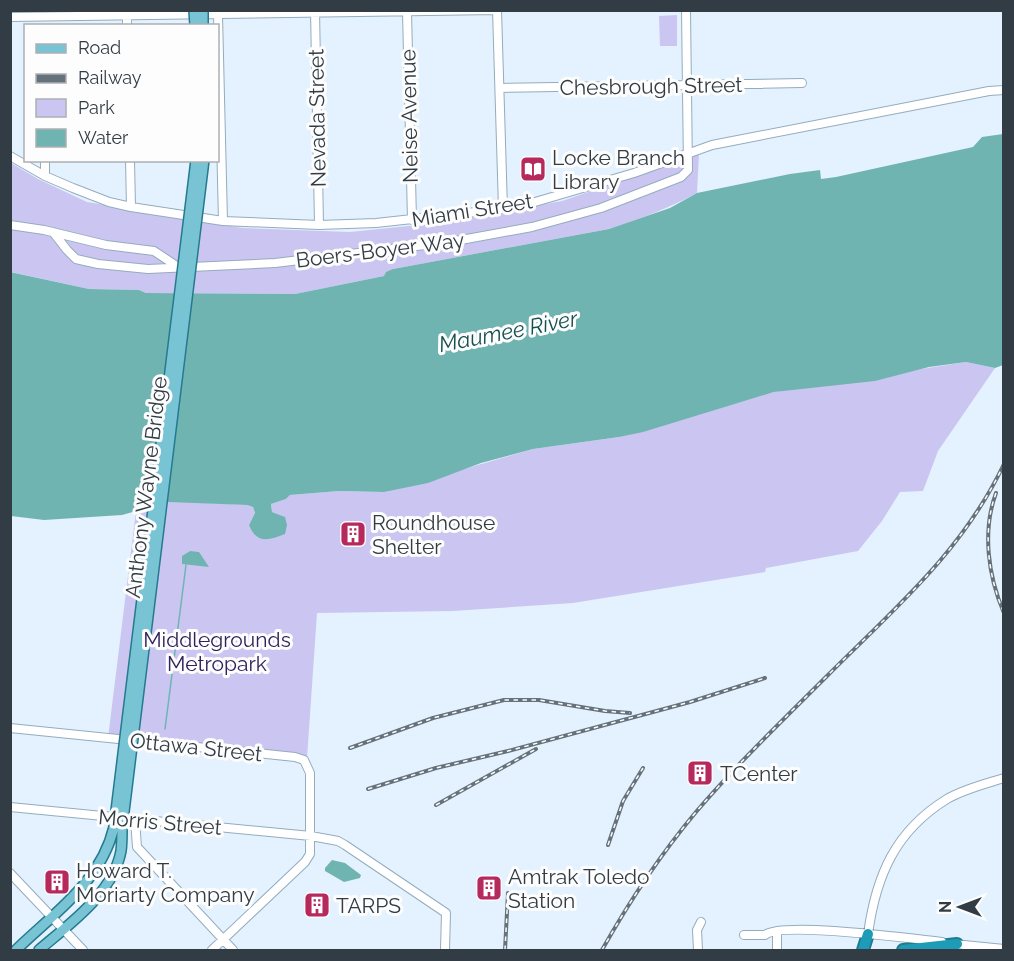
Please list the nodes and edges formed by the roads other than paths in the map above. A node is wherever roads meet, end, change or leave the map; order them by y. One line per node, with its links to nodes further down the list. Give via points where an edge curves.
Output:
1 (497, 10): 4 (street); 13 (street)
2 (686, 10): 12 (street)
3 (315, 12): 4 (street); 6 (street); 28 (street, Nevada Street)
4 (407, 12): 24 (street, Neise Avenue)
5 (127, 13): 6 (street); 8 (street)
6 (218, 15): 9 (street)
7 (10, 17): 8 (street)
8 (42, 21)
9 (218, 24)
10 (219, 56): 25 (street)
11 (802, 83): 12 (street, Chesbrough Street)
12 (687, 85): 13 (street, Chesbrough Street); 15 (street)
13 (500, 88): 23 (street)
14 (1004, 90): 15 (street, Miami Street)
15 (689, 152): 23 (street, Miami Street, via 622,176); 30 (street, Boers-Boyer Way, via 688,170 681,177 601,208 539,226 450,242 290,261)
16 (10, 156): 21 (street, Miami Street)
17 (45, 162): 21 (street)
18 (130, 162): 22 (street)
19 (196, 162): 26 (main road, bridge)
20 (204, 162): 26 (main road, bridge)
21 (45, 176): 22 (street, Miami Street)
22 (131, 207): 25 (street, Miami Street)
23 (503, 209): 24 (street, Miami Street)
24 (412, 220): 28 (street, Miami Street)
25 (223, 221): 28 (street, Miami Street)
26 (193, 222): 35 (main road, Anthony Wayne Bridge, bridge)
27 (10, 225): 29 (street)
28 (319, 225)
29 (53, 232): 30 (street, via 154,251); 30 (street, Boers-Boyer Way, via 70,255 83,261 148,269)
30 (185, 268)
31 (10, 729): 36 (street, Ottawa Street, via 300,758 309,768)
32 (1004, 778): 42 (street, via 947,799 911,827 884,868)
33 (10, 807): 34 (street, Morris Street)
34 (135, 820): 36 (street, Morris Street); 44 (street, via 136,847)
35 (118, 828): 38 (main road, via 95,871); 40 (main road, via 121,850 111,877 95,899)
36 (310, 836): 44 (street, Ottawa Street, via 310,854 305,862); 52 (street, Morris Street, via 339,841 446,913)
37 (10, 873): 38 (street)
38 (52, 917): 40 (street); 47 (main road)
39 (701, 922): 53 (street)
40 (63, 929): 48 (main road); 49 (street)
41 (773, 931): 42 (street); 43 (street); 54 (street)
42 (868, 934): 45 (street); 55 (highway); 56 (highway)
43 (744, 935)
44 (223, 939): 50 (street, Ottawa Street); 51 (street)
45 (957, 944): 46 (street); 57 (highway)
46 (1004, 949)
47 (15, 951)
48 (39, 951)
49 (83, 951)
50 (212, 951)
51 (233, 951)
52 (445, 951)
53 (698, 951)
54 (777, 951)
55 (863, 951)
56 (872, 951)
57 (903, 951)

